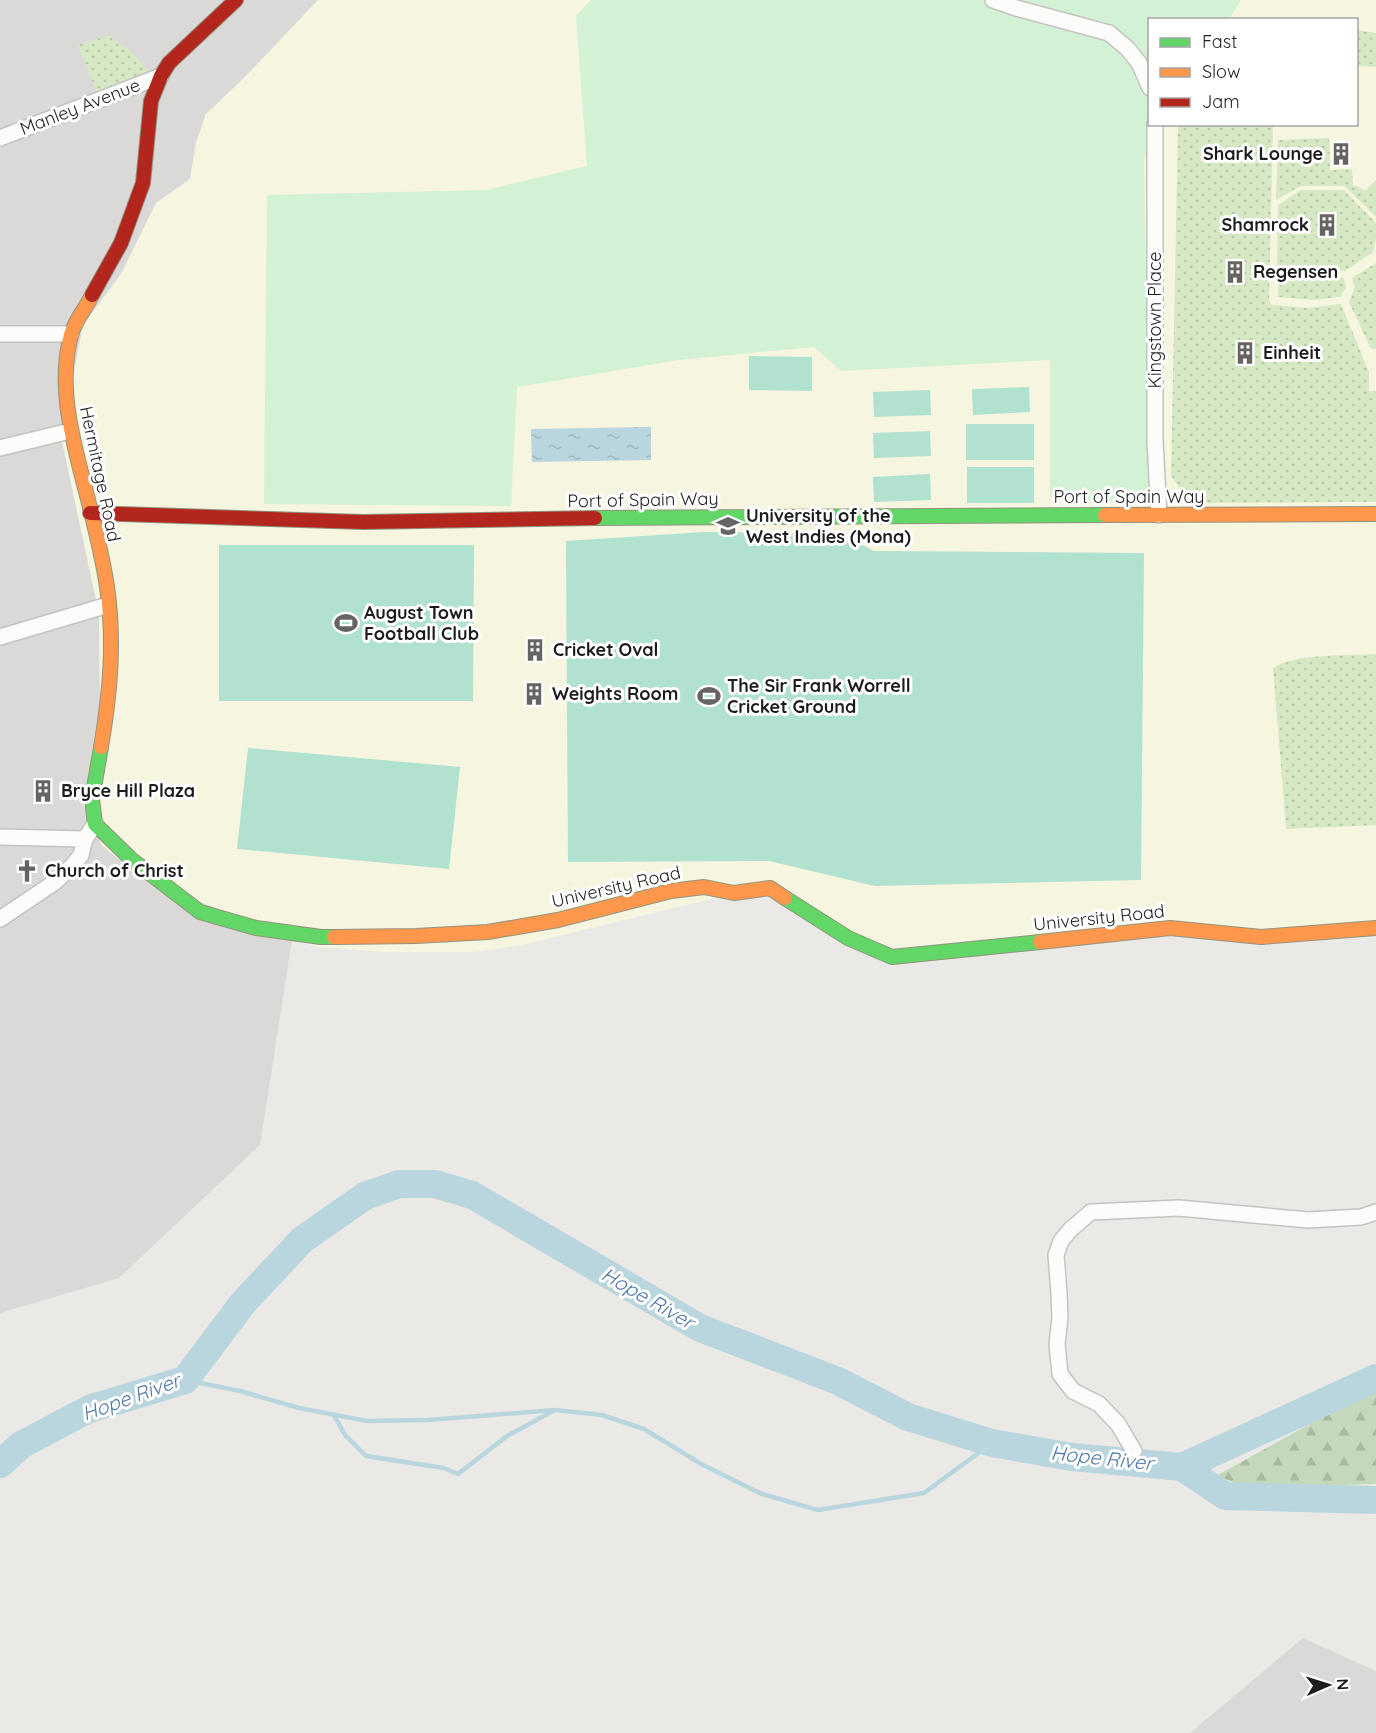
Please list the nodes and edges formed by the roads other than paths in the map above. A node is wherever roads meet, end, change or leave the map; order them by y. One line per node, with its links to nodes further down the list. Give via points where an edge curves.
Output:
1 (236, 0): 3 (street, Hermitage Road, via 169,63)
2 (993, 0): 4 (street, via 1109,33 1139,63)
3 (161, 76): 6 (street, Manley Avenue); 8 (street, Hermitage Road, via 152,100 142,183 121,243)
4 (1148, 86)
5 (1155, 126): 13 (street, Kingstown Place, via 1155,440)
6 (0, 138)
7 (0, 334): 8 (street)
8 (71, 334): 9 (street, Hermitage Road, via 66,371)
9 (70, 431): 10 (street); 11 (street, Hermitage Road)
10 (0, 448)
11 (90, 513): 13 (street, Port of Spain Way, via 363,522); 14 (street, Hermitage Road)
12 (1376, 514): 13 (street, Port of Spain Way)
13 (1159, 515)
14 (108, 605): 15 (street); 16 (street, Hermitage Road, via 112,643 107,711 92,799)
15 (0, 637)
16 (95, 824): 18 (street); 20 (street, University Road, via 131,859 200,912 256,928 321,937 488,932 704,887 734,893 770,888 848,938 892,957 1170,928 1261,937)
17 (0, 837): 18 (street)
18 (85, 839): 19 (street, via 73,866)
19 (0, 920)
20 (1376, 928)
21 (1376, 1212): 22 (street, via 1361,1217 1308,1220 1179,1209 1091,1212 1071,1229 1056,1255 1060,1374 1073,1391 1099,1404 1112,1417)
22 (1134, 1451)

